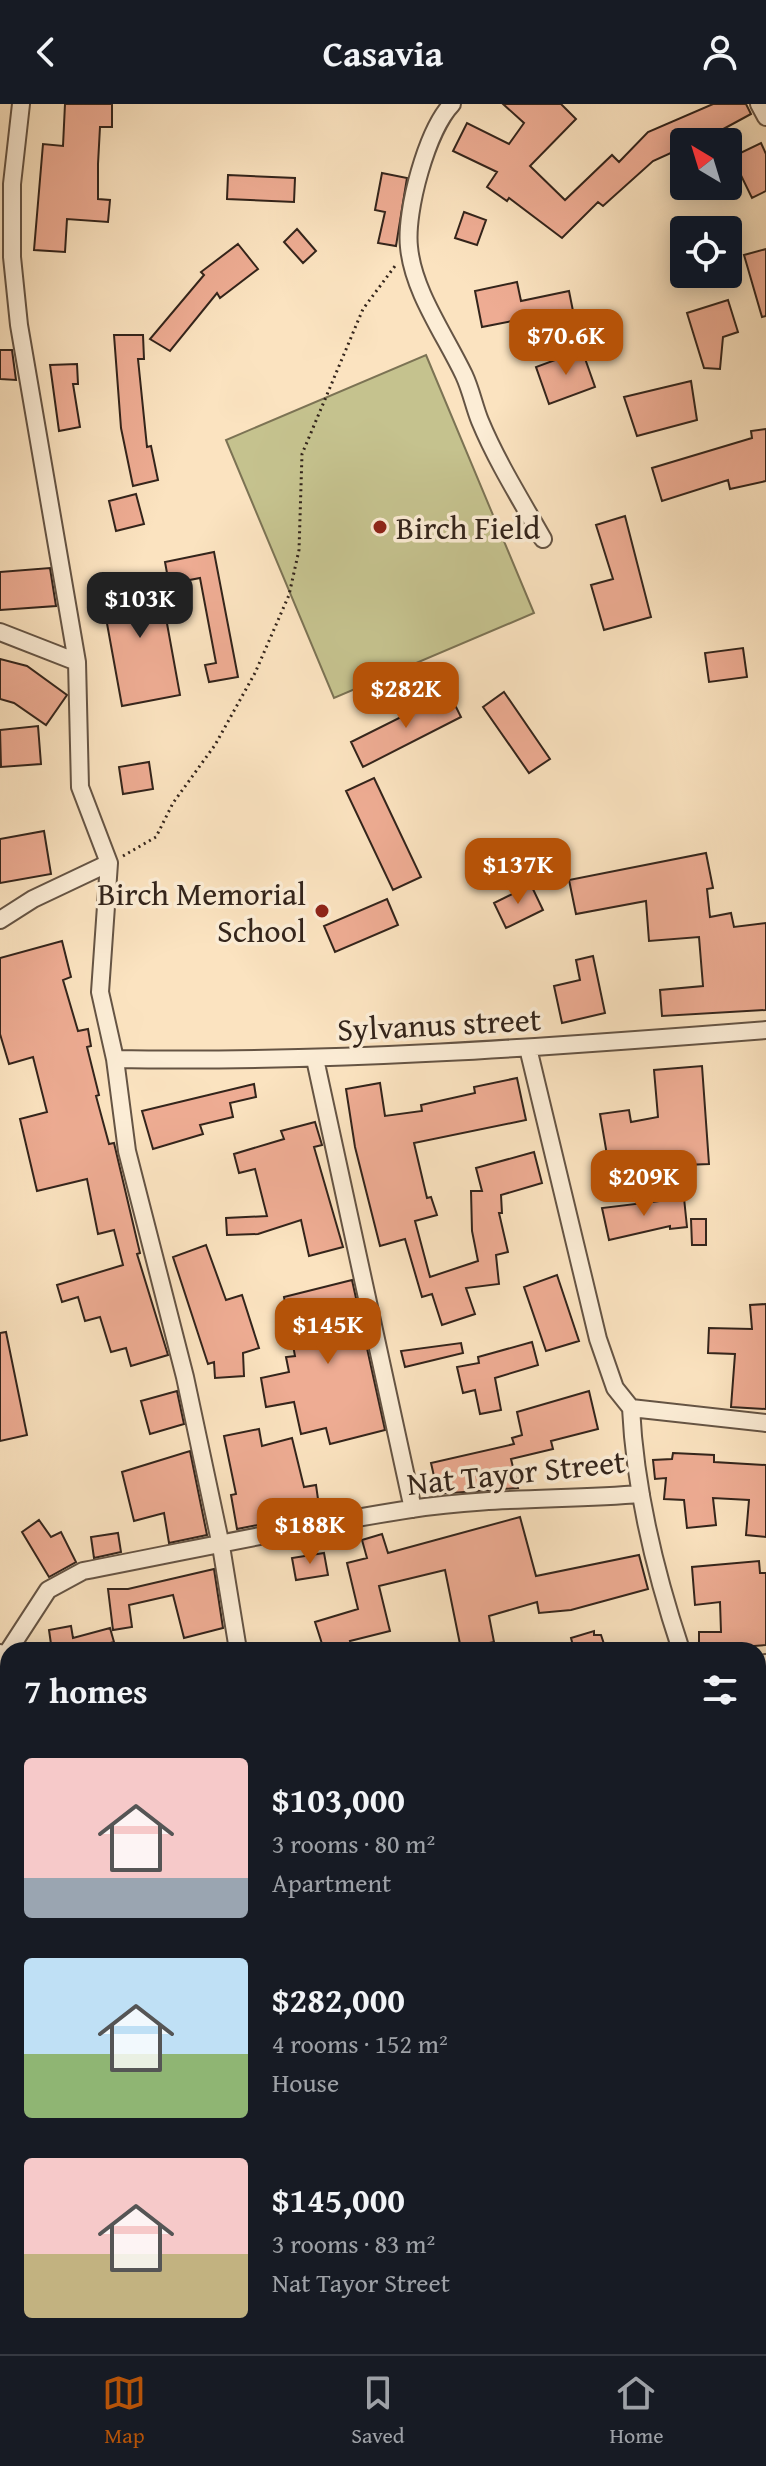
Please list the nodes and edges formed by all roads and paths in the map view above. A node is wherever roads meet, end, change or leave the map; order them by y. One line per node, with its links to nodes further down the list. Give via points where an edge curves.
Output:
1 (21, 104): 8 (street, via 12,184 12,257)
2 (452, 104): 5 (street, via 426,152)
3 (759, 104): 4 (street)
4 (766, 117)
5 (409, 248): 6 (street, via 424,295 499,463); 9 (path, via 363,309 302,454 299,550 289,595 255,673 156,837)
6 (543, 539)
7 (0, 632): 8 (street)
8 (77, 662): 9 (street, via 80,787)
9 (109, 863): 10 (street); 13 (street, via 100,992)
10 (0, 920)
11 (766, 1030): 12 (street, Sylvanus street)
12 (528, 1048): 14 (street, Sylvanus street); 15 (street, via 598,1339 615,1388)
13 (115, 1059): 14 (street, Sylvanus street); 19 (street, via 127,1151 185,1377)
14 (315, 1059): 18 (street)
15 (631, 1408): 16 (street, Nat Tayor Street); 17 (street, Nat Tayor Street)
16 (766, 1423)
17 (641, 1494): 18 (street, Nat Tayor Street, via 503,1499); 22 (street, via 661,1590)
18 (413, 1509): 19 (street, Nat Tayor Street)
19 (221, 1546): 20 (street, Nat Tayor Street, via 83,1571 48,1590); 21 (street)
20 (15, 1642)
21 (237, 1642)
22 (678, 1642)

